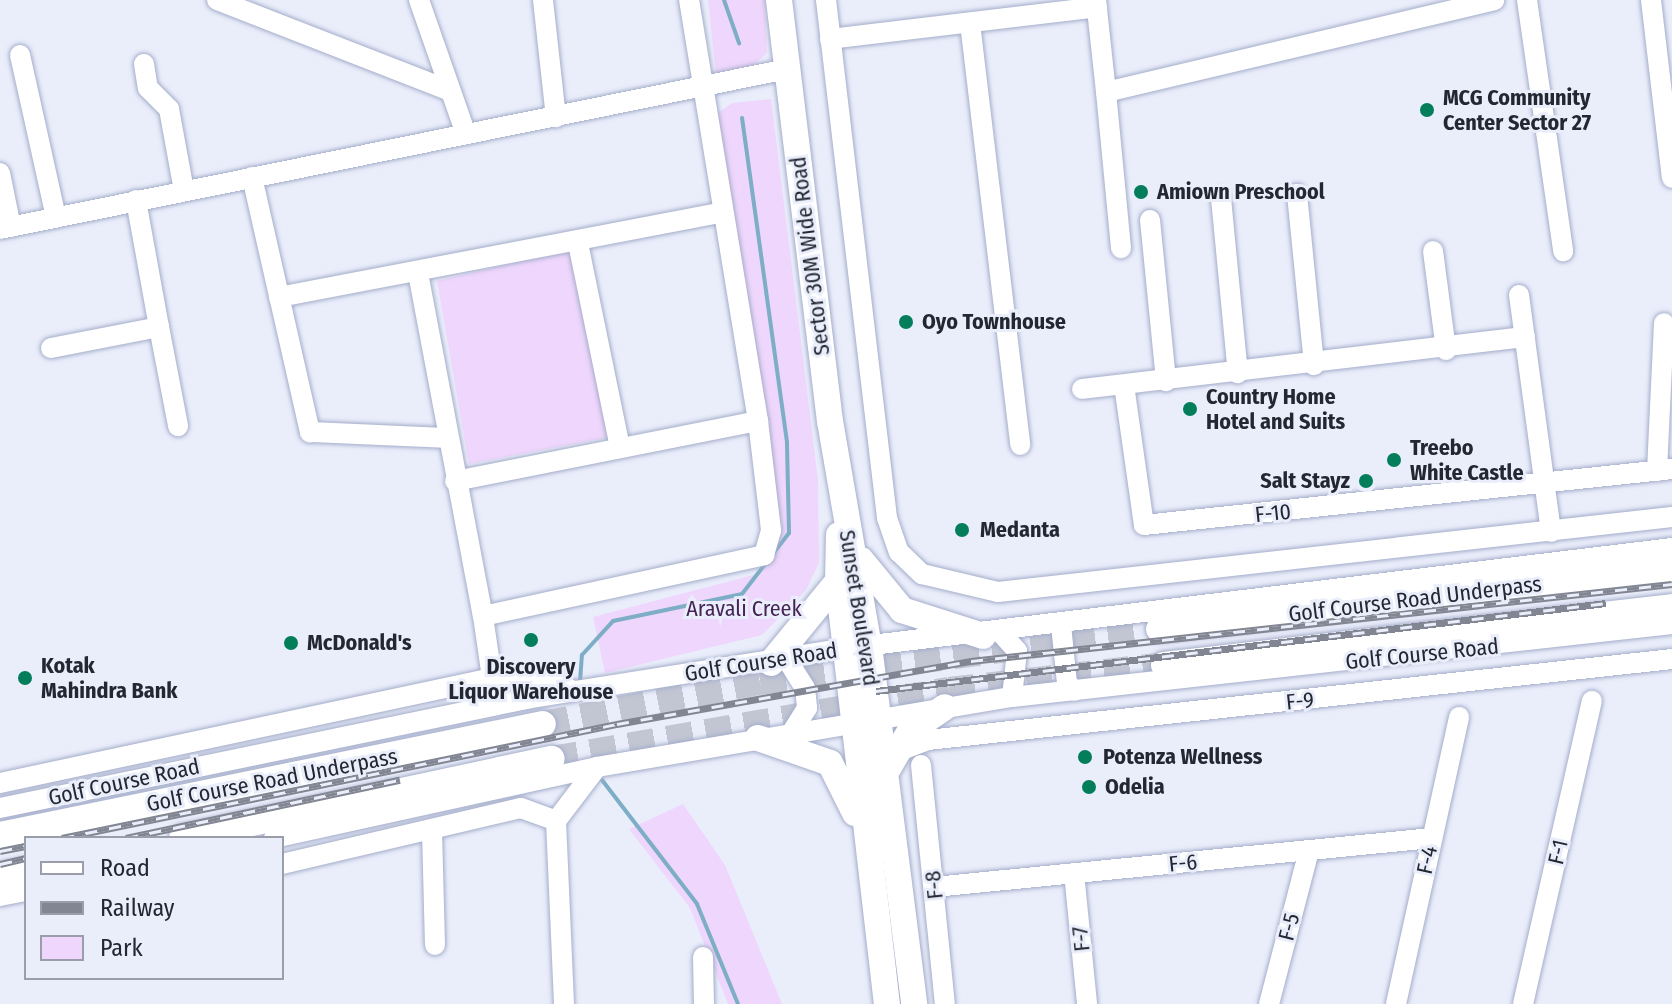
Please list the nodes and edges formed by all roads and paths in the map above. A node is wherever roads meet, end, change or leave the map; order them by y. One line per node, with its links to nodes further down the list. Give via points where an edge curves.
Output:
1 (217, 0): 17 (street)
2 (419, 0): 17 (street)
3 (543, 0): 19 (street)
4 (689, 0): 16 (street)
5 (779, 0): 15 (main road, Sector 30M Wide Road)
6 (826, 0): 12 (street)
7 (1494, 0): 18 (street)
8 (1527, 0): 35 (street)
9 (1651, 0): 23 (street)
10 (1096, 4): 11 (street); 18 (street)
11 (970, 23): 12 (street); 53 (street)
12 (830, 39): 62 (street, via 887,518 899,552 922,574 998,592)
13 (20, 55): 29 (street)
14 (144, 64): 24 (street, via 148,88 169,109)
15 (787, 69): 16 (street); 58 (main road, Sector 30M Wide Road)
16 (701, 90): 19 (street); 28 (street)
17 (451, 91): 20 (street)
18 (1106, 92): 33 (street)
19 (556, 117): 20 (street)
20 (466, 134): 22 (street)
21 (0, 173): 31 (street)
22 (252, 177): 24 (street); 38 (street)
23 (1672, 178)
24 (184, 191): 27 (street)
25 (1297, 194): 44 (street)
26 (1221, 198): 45 (street)
27 (136, 200): 29 (street); 40 (street)
28 (719, 213): 32 (street); 50 (street)
29 (56, 217): 31 (street)
30 (1150, 220): 47 (street)
31 (6, 228)
32 (578, 243): 36 (street); 54 (street)
33 (1121, 248)
34 (1433, 251): 43 (street)
35 (1563, 251)
36 (418, 273): 38 (street); 52 (street)
37 (1519, 295): 41 (street)
38 (279, 297): 52 (street, via 310,432)
39 (1664, 323): 46 (street)
40 (159, 327): 42 (street); 51 (street)
41 (1525, 337): 43 (street); 57 (street)
42 (51, 348)
43 (1446, 350): 44 (street)
44 (1314, 365): 45 (street)
45 (1238, 373): 47 (street)
46 (1666, 377): 55 (street)
47 (1166, 381): 48 (street)
48 (1124, 385): 49 (street); 57 (street, F-10, via 1144,525)
49 (1082, 389)
50 (758, 421): 54 (street); 67 (street, via 771,530 764,555)
51 (178, 426)
52 (446, 438): 56 (street)
53 (1020, 445)
54 (620, 447): 56 (street)
55 (1665, 470): 57 (street)
56 (455, 481): 67 (street)
57 (1545, 484): 60 (street)
58 (842, 513): 64 (main road, Sunset Boulevard); 71 (main road, via 874,584 902,610); 72 (main road, Sunset Boulevard)
59 (1672, 517): 60 (street)
60 (1551, 532): 62 (street)
61 (1672, 548): 65 (street, Golf Course Road)
62 (1274, 564): 65 (street)
63 (1672, 569): 70 (main road, Golf Course Road Underpass)
64 (838, 581): 72 (main road, Sunset Boulevard); 74 (main road)
65 (1278, 597): 69 (street, Golf Course Road)
66 (1672, 607): 75 (main road, Golf Course Road Underpass)
67 (483, 616): 76 (street)
68 (1672, 624): 78 (street, Golf Course Road)
69 (1061, 625): 71 (street, Golf Course Road); 78 (street, via 1067,683)
70 (1159, 629)
71 (992, 634): 72 (street, Golf Course Road); 79 (street, via 1017,651)
72 (858, 647): 74 (street, Golf Course Road); 83 (main road, Sunset Boulevard)
73 (1672, 659): 88 (street, F-9, via 928,740)
74 (780, 662): 77 (street, Golf Course Road); 85 (street, via 805,688 807,708)
75 (1164, 665)
76 (492, 678): 77 (street, via 550,680); 91 (street)
77 (574, 691): 92 (street, Golf Course Road)
78 (1075, 691): 79 (street, Golf Course Road)
79 (1012, 697): 81 (street, Golf Course Road)
80 (1592, 701): 118 (street, F-1)
81 (945, 707): 83 (street, Golf Course Road); 88 (main road)
82 (1459, 717): 98 (street, F-4)
83 (866, 721): 85 (street, Golf Course Road); 88 (main road, Sunset Boulevard); 100 (main road, Sunset Boulevard)
84 (543, 724): 95 (main road, Golf Course Road Underpass)
85 (791, 734): 86 (street, Golf Course Road)
86 (758, 738): 90 (street, Golf Course Road); 100 (main road, via 830,763 844,781)
87 (552, 759): 96 (main road, Golf Course Road Underpass)
88 (890, 762): 113 (main road, Sunset Boulevard)
89 (921, 765): 105 (street, F-8)
90 (597, 767): 93 (street); 97 (street, Golf Course Road)
91 (0, 783)
92 (0, 808)
93 (556, 821): 94 (street, via 521,808); 110 (street)
94 (432, 831): 101 (street); 108 (street)
95 (0, 835)
96 (191, 836)
97 (283, 836)
98 (1432, 838): 99 (street, F-6); 117 (street, F-4)
99 (1309, 850): 103 (street, F-6); 116 (street, F-5)
100 (872, 858): 112 (main road, Sunset Boulevard)
101 (284, 864)
102 (24, 871): 104 (main road)
103 (1074, 873): 105 (street, F-6); 115 (street, F-7)
104 (0, 876)
105 (934, 887): 114 (street, F-8)
106 (24, 891): 107 (street)
107 (0, 896)
108 (435, 945)
109 (703, 957): 111 (street)
110 (564, 1004)
111 (704, 1004)
112 (887, 1004)
113 (914, 1004)
114 (945, 1004)
115 (1087, 1004)
116 (1269, 1004)
117 (1396, 1004)
118 (1523, 1004)

